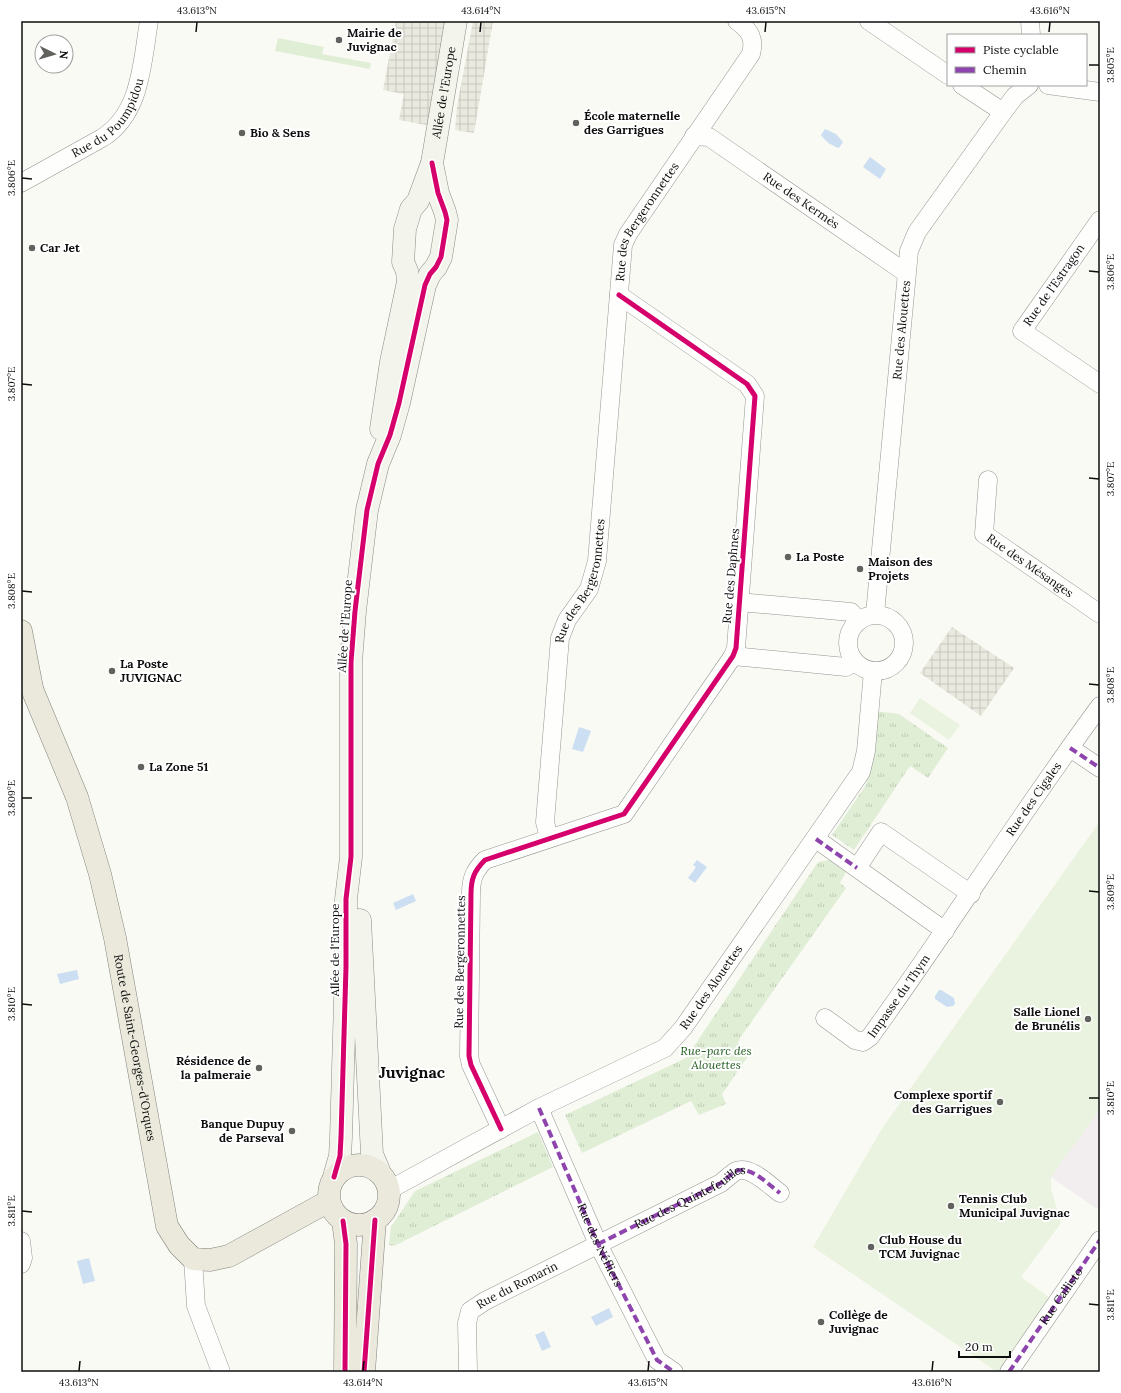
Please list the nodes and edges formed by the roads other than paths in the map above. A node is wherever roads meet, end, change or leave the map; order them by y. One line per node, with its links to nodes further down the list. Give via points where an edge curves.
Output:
1 (149, 21): 15 (street, Rue du Poumpidou, via 137,89 120,123 112,132)
2 (456, 21): 14 (street, Allée de l'Europe)
3 (737, 21): 13 (street, Rue des Bergeronnettes, via 748,28 751,35 751,54)
4 (869, 21): 7 (street)
5 (1030, 21): 6 (street)
6 (1031, 34)
7 (947, 74)
8 (964, 86): 12 (street)
9 (1028, 86): 12 (street, Rue des Alouettes, via 1015,96)
10 (1055, 86): 11 (street)
11 (1100, 92)
12 (1003, 112): 20 (street, Rue des Alouettes, via 917,232 909,250)
13 (694, 136): 20 (street, Rue des Kermès, via 709,137); 22 (street, Rue des Bergeronnettes, via 628,234 623,245)
14 (432, 164): 16 (street, Allée de l'Europe); 17 (street, Allée de l'Europe)
15 (21, 183)
16 (418, 201): 17 (street, via 436,200); 19 (street, Allée de l'Europe, via 411,209 405,229 403,262)
17 (442, 205): 21 (street, Allée de l'Europe, via 447,220 441,257)
18 (1100, 220): 23 (street, Rue de l'Estragon, via 1022,331)
19 (407, 271): 21 (street); 24 (street, Allée de l'Europe, via 408,282 384,403)
20 (906, 273): 27 (street, Rue des Alouettes)
21 (430, 274): 24 (street, Allée de l'Europe, via 424,285 399,403)
22 (620, 295): 26 (street, Rue des Daphnes, via 747,384 755,396); 38 (street, Rue des Bergeronnettes, via 597,561 589,589 567,620 560,638 545,822)
23 (1100, 384)
24 (378, 464): 40 (street, Allée de l'Europe, via 367,510 351,662)
25 (988, 480): 28 (street, Rue des Mésanges, via 984,534)
26 (739, 602): 29 (street, via 851,612); 31 (street, Rue des Daphnes, via 736,648)
27 (875, 614): 29 (street); 33 (street, via 893,620 899,626 904,643 898,661 882,671)
28 (1100, 614)
29 (858, 621): 32 (street, via 851,628 848,638 848,647)
30 (21, 631): 34 (main road, Route de Saint-Georges-d'Orques)
31 (733, 656): 32 (street, via 846,667); 38 (street, Rue des Daphnes, via 624,814)
32 (854, 662): 33 (street, via 866,670)
33 (873, 671): 39 (street, Rue des Alouettes, via 866,751 861,772)
34 (26, 681): 56 (main road, Route de Saint-Georges-d'Orques, via 77,797 100,874 115,938 167,1226 179,1245)
35 (1100, 706): 36 (street, Rue des Cigales)
36 (1070, 748): 37 (street); 42 (street, Rue des Cigales)
37 (1100, 768)
38 (549, 838): 46 (street, Rue des Bergeronnettes, via 485,860 471,880 469,1056)
39 (816, 839): 41 (street); 45 (street, Rue des Alouettes, via 683,1028 665,1048)
40 (351, 857): 47 (street, Allée de l'Europe, via 346,899 341,1143); 48 (street, Allée de l'Europe, via 358,900 372,1154)
41 (857, 868): 42 (street, via 881,832); 43 (street)
42 (971, 894): 43 (street, Rue des Cigales)
43 (945, 931): 44 (street, Impasse du Thym, via 870,1037 863,1042 855,1040)
44 (825, 1018)
45 (539, 1108): 46 (street, Rue des Alouettes); 55 (street, Rue des Néfliers)
46 (500, 1129): 48 (street, Rue des Alouettes)
47 (334, 1177): 48 (main road, via 351,1165 362,1164 372,1167); 50 (main road, via 329,1188)
48 (384, 1181): 51 (main road, via 386,1207)
49 (780, 1193): 55 (street, Rue des Quintefeuilles, via 749,1171 742,1170)
50 (329, 1201): 52 (main road, via 334,1212); 56 (main road, via 229,1256 210,1260)
51 (375, 1220): 52 (main road, via 359,1225); 60 (main road)
52 (344, 1221): 59 (main road)
53 (1100, 1240): 63 (street, Rue Callisto)
54 (21, 1241): 57 (street)
55 (598, 1244): 61 (street, Rue du Romarin, via 470,1311 467,1323); 62 (street, Rue des Néfliers, via 656,1360)
56 (193, 1258): 58 (street, via 196,1306)
57 (21, 1264)
58 (221, 1372)
59 (345, 1372)
60 (364, 1372)
61 (468, 1372)
62 (674, 1372)
63 (1009, 1372)

